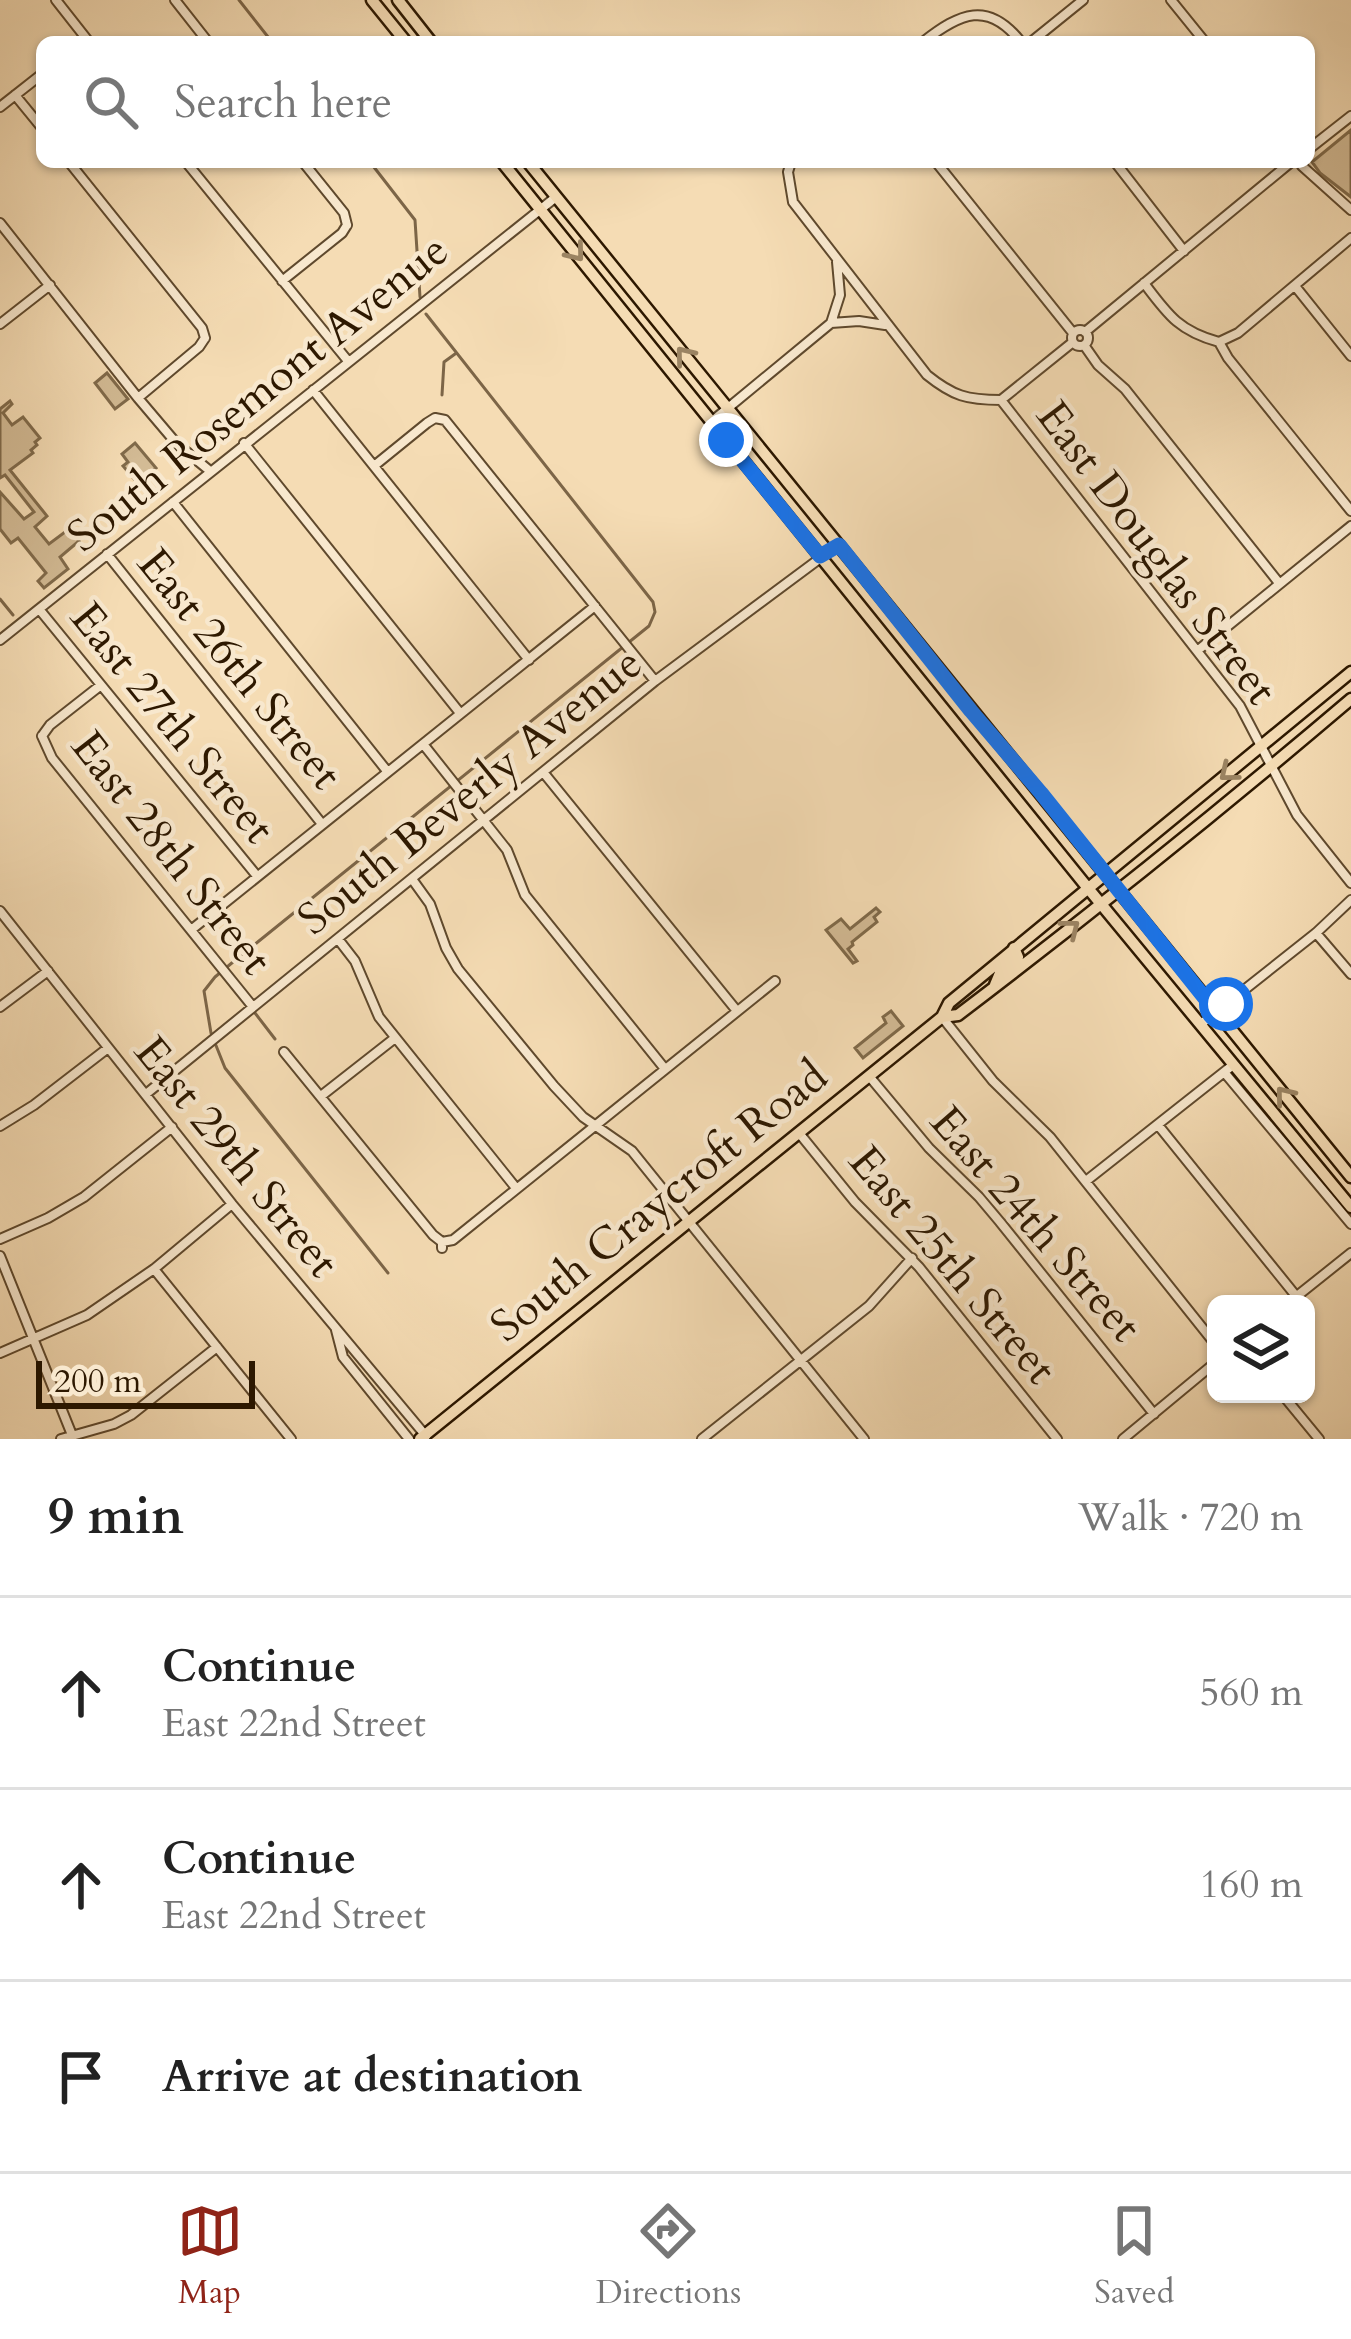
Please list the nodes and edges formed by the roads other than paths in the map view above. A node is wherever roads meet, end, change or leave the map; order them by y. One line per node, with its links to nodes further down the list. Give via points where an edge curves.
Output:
1 (56, 0): 9 (street)
2 (175, 0): 10 (street)
3 (372, 0): 8 (main road)
4 (398, 0): 7 (main road)
5 (1083, 0): 15 (street)
6 (1172, 0): 16 (street)
7 (408, 12): 8 (main road); 12 (main road)
8 (392, 25): 11 (main road)
9 (82, 36)
10 (203, 36)
11 (401, 36)
12 (426, 36)
13 (931, 36): 14 (street, via 955,19 983,15)
14 (1016, 36)
15 (1038, 36)
16 (1200, 36)
17 (36, 79): 18 (street)
18 (15, 95): 19 (street); 21 (street)
19 (0, 107)
20 (1351, 116): 22 (street)
21 (36, 121)
22 (1315, 144)
23 (74, 168): 47 (street)
24 (191, 168): 40 (street)
25 (308, 168): 40 (street, via 353,225)
26 (507, 168): 34 (main road)
27 (533, 168): 33 (main road)
28 (789, 168): 39 (street, via 793,202)
29 (941, 168): 49 (street)
30 (1119, 168): 38 (street)
31 (1284, 168): 38 (street)
32 (1307, 168): 35 (street)
33 (556, 197): 34 (street, South Rosemont Avenue); 56 (main road, one-way to 33)
34 (540, 209): 52 (street, South Rosemont Avenue); 57 (main road, one-way to 57)
35 (1351, 210)
36 (0, 223): 42 (street)
37 (1351, 238): 43 (street)
38 (1184, 250): 41 (street)
39 (837, 260): 44 (street, via 840,295); 46 (street)
40 (282, 281): 52 (street)
41 (1144, 284): 49 (street); 50 (street, via 1173,321)
42 (50, 285): 45 (street); 54 (street)
43 (1295, 286): 50 (street); 51 (street)
44 (831, 323): 46 (street); 56 (street)
45 (0, 324)
46 (886, 326): 55 (street, via 948,392)
47 (205, 338): 48 (street); 54 (street)
48 (217, 339)
49 (1076, 340): 55 (street); 67 (street, via 1125,389)
50 (1219, 342): 62 (street)
51 (1351, 356)
52 (348, 362): 53 (street, South Rosemont Avenue)
53 (313, 390): 58 (street, South Rosemont Avenue); 59 (street)
54 (138, 398): 60 (street)
55 (1001, 400): 71 (street, East Douglas Street)
56 (727, 409): 57 (street); 64 (main road)
57 (711, 422): 66 (main road)
58 (244, 443): 60 (street, South Rosemont Avenue); 77 (street)
59 (374, 466): 68 (street, via 441,415); 72 (street)
60 (210, 471): 61 (street, South Rosemont Avenue)
61 (172, 502): 65 (street, South Rosemont Avenue); 81 (street)
62 (1351, 511)
63 (1351, 526): 67 (street)
64 (839, 545): 66 (street, South Beverly Avenue); 85 (main road)
65 (107, 554): 69 (street, South Rosemont Avenue); 84 (street, East 26th Street)
66 (820, 556): 74 (street, South Beverly Avenue); 89 (main road)
67 (1280, 583): 71 (street)
68 (595, 606): 72 (street); 74 (street)
69 (39, 609): 70 (street, South Rosemont Avenue); 75 (street, East 27th Street)
70 (0, 640)
71 (1197, 651): 79 (street, East Douglas Street)
72 (529, 659): 77 (street)
73 (1351, 672): 79 (main road, South Craycroft Road)
74 (655, 681): 82 (street, South Beverly Avenue)
75 (100, 685): 86 (street, East 27th Street); 94 (street, East 28th Street, via 38,736)
76 (1351, 699): 80 (main road, South Craycroft Road)
77 (460, 713): 78 (street)
78 (423, 744): 81 (street); 83 (street)
79 (1261, 746): 80 (street, East Douglas Street); 85 (main road, South Craycroft Road, one-way to 85)
80 (1270, 768): 88 (street, East Douglas Street); 90 (main road, South Craycroft Road)
81 (387, 772): 84 (street)
82 (543, 772): 83 (street, South Beverly Avenue); 104 (street)
83 (484, 821): 87 (street, South Beverly Avenue); 112 (street, via 507,850 525,895)
84 (322, 824): 86 (street)
85 (1105, 873): 89 (main road, South Craycroft Road); 90 (main road)
86 (257, 876): 94 (street)
87 (412, 879): 96 (street, South Beverly Avenue); 117 (street, via 458,969 554,1086)
88 (1351, 883)
89 (1087, 887): 92 (main road); 97 (main road, South Craycroft Road)
90 (1119, 890): 92 (main road, South Craycroft Road); 105 (main road)
91 (1351, 900): 95 (street)
92 (1101, 904): 101 (main road, South Craycroft Road, one-way to 92); 107 (main road)
93 (0, 911): 98 (street, East 29th Street)
94 (191, 930): 103 (street, East 28th Street)
95 (1316, 933): 99 (street); 105 (street)
96 (338, 939): 103 (street, South Beverly Avenue); 108 (street)
97 (1014, 948): 101 (main road, via 1018,957); 106 (main road, South Craycroft Road)
98 (48, 970): 102 (street); 109 (street, East 29th Street)
99 (1351, 974)
100 (775, 981): 104 (street)
101 (994, 988): 106 (main road, South Craycroft Road)
102 (0, 1007)
103 (253, 1007): 114 (street, South Beverly Avenue)
104 (737, 1011): 112 (street)
105 (1216, 1012): 107 (street); 121 (main road, one-way to 105)
106 (942, 1018): 113 (main road, South Craycroft Road); 122 (street)
107 (1201, 1024): 111 (main road)
108 (395, 1038): 115 (street); 123 (street)
109 (108, 1048): 114 (street, East 29th Street); 118 (street)
110 (284, 1052): 115 (street)
111 (1229, 1068): 116 (street); 125 (main road); 127 (street)
112 (665, 1069): 117 (street)
113 (868, 1076): 120 (main road, South Craycroft Road); 143 (street, East 24th Street, via 979,1197)
114 (146, 1094): 119 (street, East 29th Street)
115 (321, 1096): 123 (street, via 442,1245)
116 (1158, 1124): 122 (street); 133 (street)
117 (598, 1125): 123 (street); 126 (street, via 632,1151)
118 (0, 1126)
119 (172, 1127): 124 (street, East 29th Street); 128 (street, via 84,1197)
120 (800, 1133): 126 (main road, South Craycroft Road); 131 (street, East 25th Street)
121 (1351, 1178)
122 (1086, 1181): 136 (street)
123 (516, 1188)
124 (232, 1204): 132 (street); 135 (street, East 29th Street)
125 (1351, 1207)
126 (688, 1223): 140 (street); 145 (main road, South Craycroft Road)
127 (1351, 1225)
128 (0, 1238)
129 (1351, 1252): 134 (street)
130 (0, 1256): 137 (street)
131 (912, 1258): 140 (street, via 869,1306); 151 (street, East 25th Street)
132 (154, 1269): 137 (street, via 88,1315); 138 (street)
133 (1295, 1295)
134 (1297, 1295)
135 (336, 1328): 145 (street, East 29th Street); 148 (street, via 343,1357)
136 (1207, 1334)
137 (34, 1339): 139 (street); 144 (street)
138 (217, 1347): 144 (street, via 131,1415); 147 (street)
139 (0, 1353)
140 (800, 1361): 149 (street); 150 (street)
141 (1207, 1370): 143 (street)
142 (1289, 1403): 153 (street)
143 (1154, 1414): 152 (street)
144 (72, 1435): 146 (street)
145 (424, 1438)
146 (61, 1439)
147 (291, 1439)
148 (410, 1439)
149 (702, 1439)
150 (864, 1439)
151 (1057, 1439)
152 (1123, 1439)
153 (1318, 1439)

